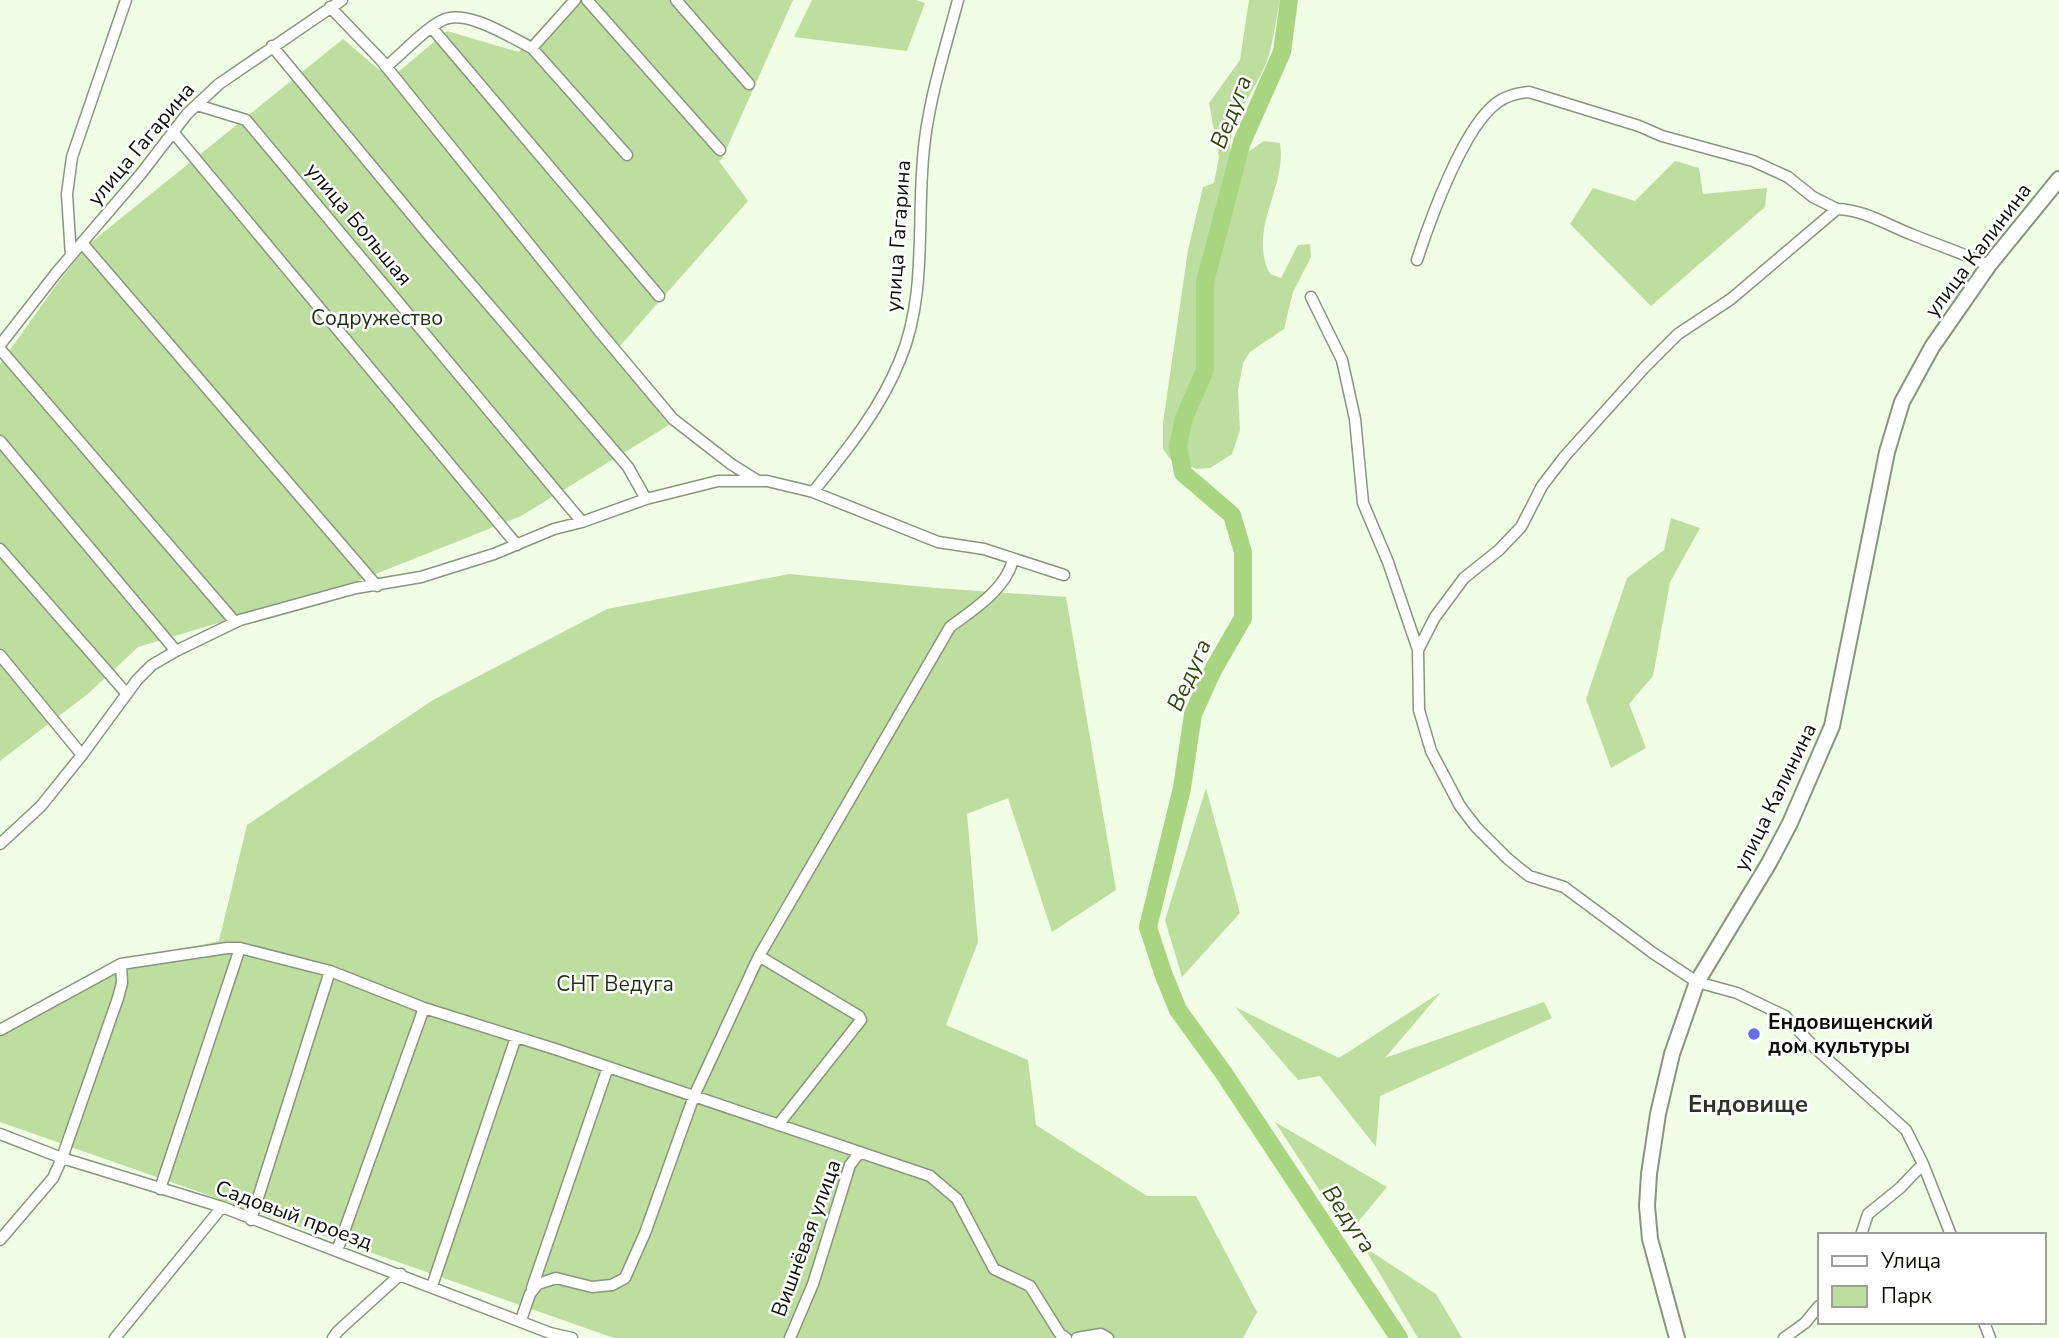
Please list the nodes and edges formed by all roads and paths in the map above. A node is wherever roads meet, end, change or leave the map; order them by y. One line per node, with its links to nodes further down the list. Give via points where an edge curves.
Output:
1 (126, 0): 21 (street, via 72,157 67,194)
2 (318, 0): 8 (street)
3 (342, 0): 8 (street, улица Гагарина)
4 (575, 0): 11 (street)
5 (587, 0): 16 (street)
6 (676, 0): 13 (street)
7 (958, 0): 29 (street, улица Гагарина, via 924,140 912,321 882,399)
8 (328, 9): 10 (street, улица Гагарина); 12 (street)
9 (432, 28): 11 (street, via 454,16); 12 (street); 24 (street)
10 (272, 46): 14 (street, улица Гагарина); 30 (street, via 628,467)
11 (532, 48): 17 (street)
12 (386, 67): 28 (street, via 673,419)
13 (749, 84)
14 (197, 105): 15 (street, улица Гагарина); 31 (street, улица Большая, via 246,120)
15 (173, 132): 20 (street, улица Гагарина); 32 (street)
16 (720, 149)
17 (627, 155)
18 (2059, 179): 23 (street, улица Калинина)
19 (1837, 209): 22 (street, via 1753,161 1521,93 1497,102 1479,120 1444,188); 23 (street, via 1876,218); 38 (street, via 1731,299 1678,334 1645,367 1564,456 1521,527 1464,578)
20 (82, 243): 21 (street, улица Гагарина); 36 (street)
21 (71, 256): 26 (street, улица Гагарина)
22 (1417, 260)
23 (1989, 265): 48 (street, улица Калинина, via 1917,372 1894,424 1832,726 1769,863)
24 (659, 296)
25 (1311, 297): 38 (street, via 1342,360 1355,419 1363,503)
26 (0, 347): 37 (street)
27 (0, 441): 39 (street)
28 (758, 481): 29 (street); 30 (street, via 718,481)
29 (813, 492): 34 (street, via 938,542 984,549)
30 (646, 499): 31 (street)
31 (582, 522): 32 (street)
32 (517, 545): 36 (street, via 421,577)
33 (0, 549): 41 (street)
34 (1013, 560): 35 (street); 45 (street, via 1010,572 979,605 950,626)
35 (1064, 575)
36 (377, 586): 37 (street)
37 (235, 622): 39 (street)
38 (1418, 650): 48 (street, via 1419,710 1431,751 1476,827 1529,876 1564,887)
39 (176, 651): 41 (street, via 152,665)
40 (0, 655): 42 (street)
41 (127, 694): 42 (street)
42 (82, 755): 43 (street, via 41,806)
43 (0, 844)
44 (240, 948): 46 (street); 47 (street); 59 (street)
45 (759, 956): 53 (street); 54 (street, via 861,1020)
46 (121, 964): 50 (street); 57 (street, via 118,998)
47 (330, 971): 49 (street); 61 (street)
48 (1697, 982): 58 (street, via 1737,993 1785,1016 1906,1130); 79 (street, улица Калинина, via 1672,1054 1648,1174 1650,1239)
49 (424, 1008): 51 (street); 65 (street)
50 (0, 1030)
51 (516, 1037): 52 (street); 67 (street)
52 (608, 1067): 53 (street); 68 (street)
53 (694, 1096): 54 (street); 68 (street, via 625,1278 592,1287 556,1278 538,1284)
54 (778, 1125): 56 (street)
55 (0, 1133): 57 (street, Садовый проезд)
56 (860, 1152): 75 (street, Вишнёвая улица, via 850,1165 813,1284); 76 (street, via 930,1176 942,1185 957,1199 994,1269 1030,1286)
57 (62, 1158): 59 (street, Садовый проезд); 64 (street, via 53,1178)
58 (1923, 1164): 62 (street, via 1868,1214); 63 (street)
59 (160, 1189): 60 (street, Садовый проезд)
60 (222, 1207): 61 (street, Садовый проезд); 72 (street)
61 (251, 1220): 65 (street, Садовый проезд)
62 (1862, 1233)
63 (1950, 1233)
64 (0, 1240)
65 (337, 1251): 66 (street, Садовый проезд)
66 (401, 1274): 67 (street, Садовый проезд); 73 (street)
67 (432, 1286): 70 (street, Садовый проезд)
68 (530, 1294): 70 (street)
69 (1818, 1307): 80 (street)
70 (521, 1320): 71 (street, Садовый проезд)
71 (549, 1336): 74 (street, Садовый проезд)
72 (115, 1338)
73 (333, 1338)
74 (572, 1338)
75 (790, 1338)
76 (1066, 1338)
77 (1077, 1338): 78 (street, via 1101,1334)
78 (1108, 1338)
79 (1677, 1338)
80 (1784, 1338)

